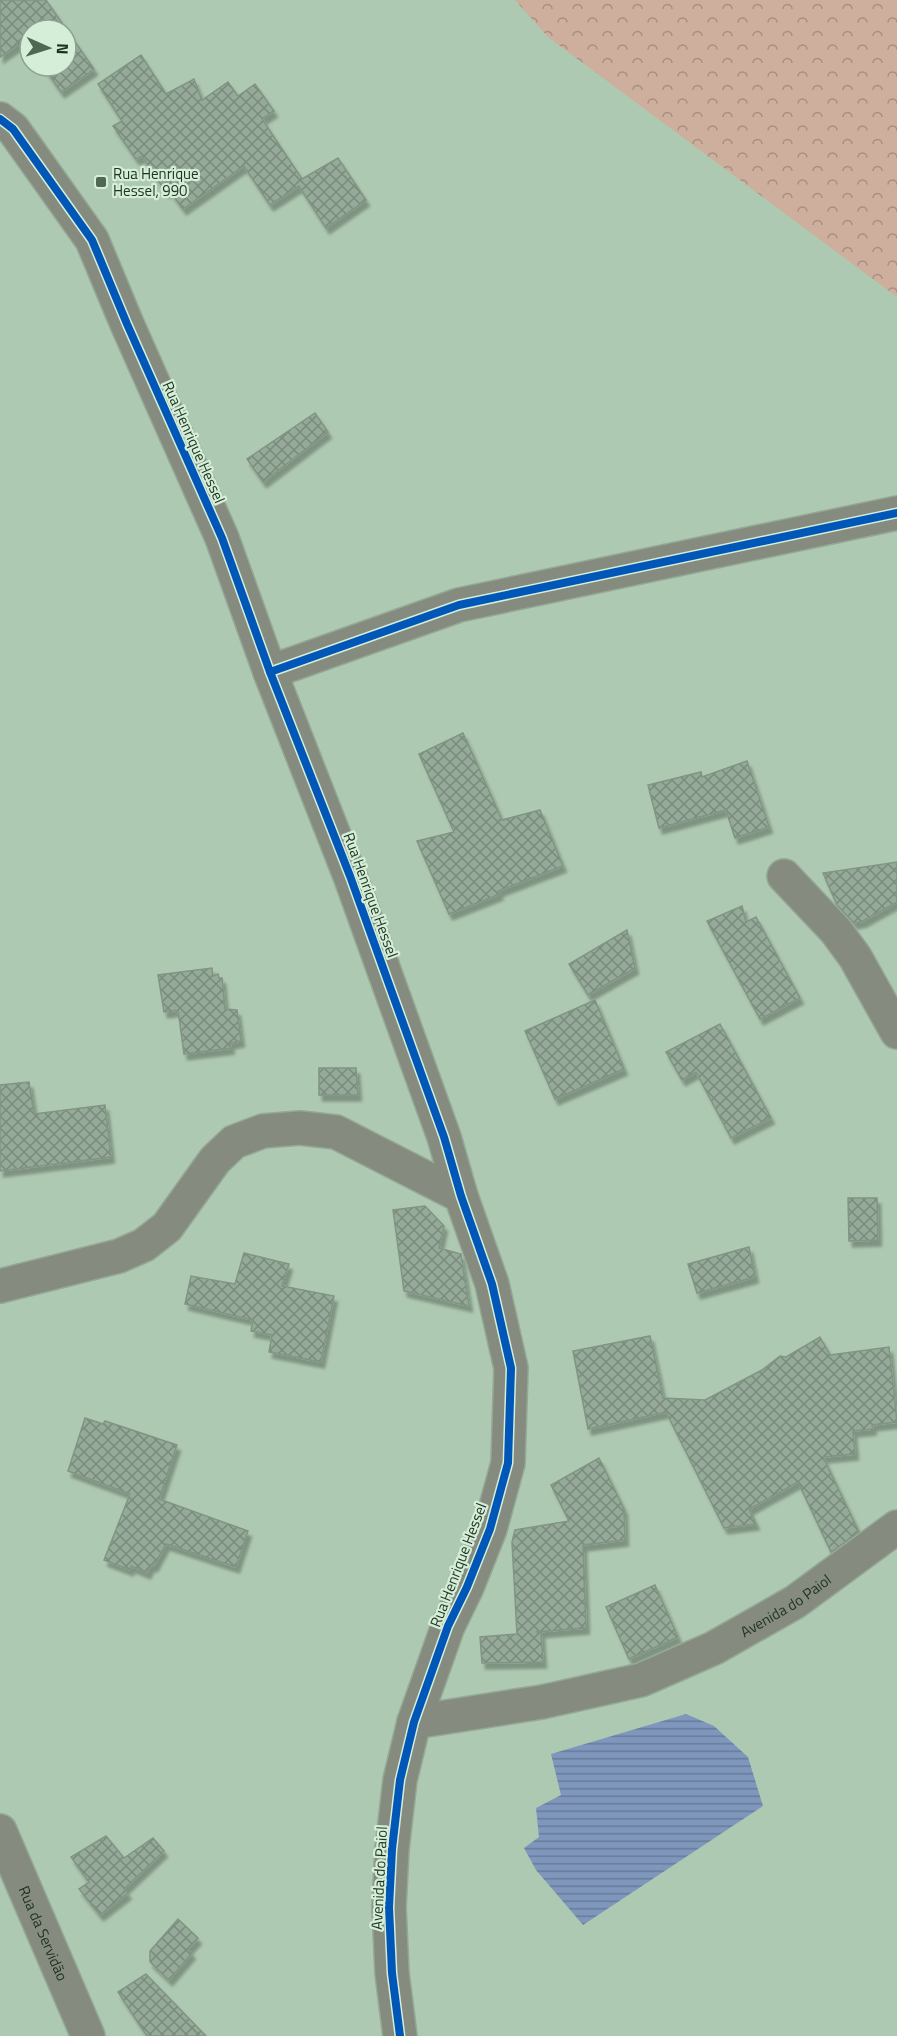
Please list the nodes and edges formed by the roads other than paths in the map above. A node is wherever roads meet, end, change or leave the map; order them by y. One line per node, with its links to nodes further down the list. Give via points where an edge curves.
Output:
1 (0, 119): 3 (street, Rua Henrique Hessel, via 13,129 92,240 222,538)
2 (897, 513): 3 (street, via 459,605)
3 (270, 672): 6 (street, Rua Henrique Hessel, via 362,909 444,1137)
4 (784, 876): 5 (street, via 855,957)
5 (897, 1032)
6 (461, 1196): 7 (street, via 336,1132 300,1128 263,1131 234,1142 214,1160 167,1227 144,1245 119,1256); 9 (street, Rua Henrique Hessel, via 492,1284 511,1368 508,1463 490,1529 448,1626)
7 (0, 1286)
8 (897, 1527): 9 (street, Avenida do Paiol, via 795,1602 714,1648 641,1680 542,1702)
9 (414, 1722): 12 (street, Avenida do Paiol, via 400,1780 389,1907)
10 (0, 1831): 11 (street, Rua da Servidão)
11 (88, 2036)
12 (400, 2036)

